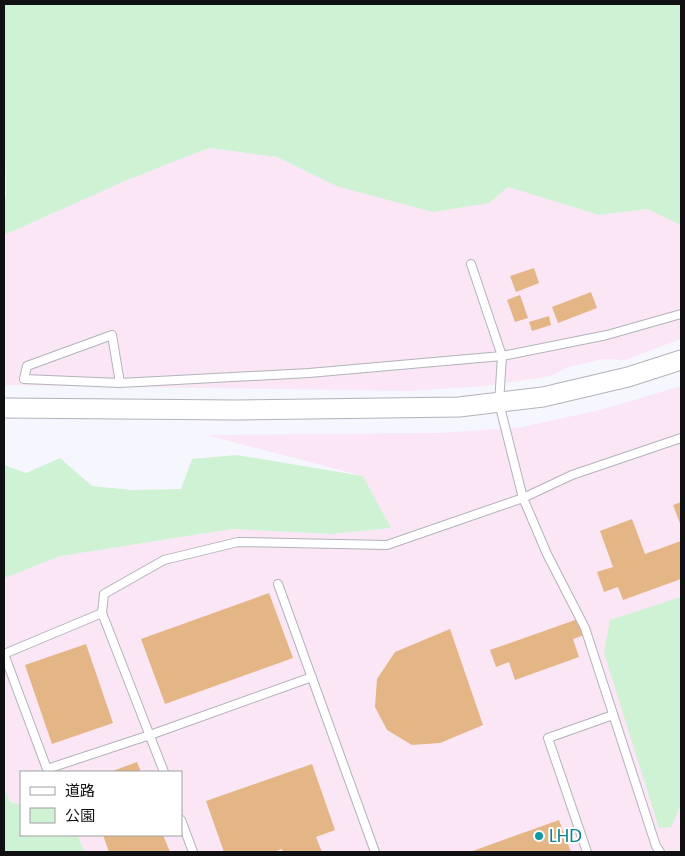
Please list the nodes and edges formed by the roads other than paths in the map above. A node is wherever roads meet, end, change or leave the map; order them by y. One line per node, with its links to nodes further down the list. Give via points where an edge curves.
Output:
1 (471, 264): 3 (lane)
2 (681, 314): 3 (lane, via 607,335)
3 (502, 356): 5 (lane, via 310,373); 6 (lane)
4 (681, 360): 6 (street, via 628,377 543,397)
5 (120, 383): 5 (lane, via 33,380 24,380 27,366 112,335)
6 (499, 403): 7 (street, via 459,407 236,410); 9 (lane)
7 (4, 408)
8 (681, 438): 9 (lane, via 572,475)
9 (523, 498): 11 (lane, via 387,545 238,542 164,560 104,594); 13 (lane, via 585,628)
10 (278, 584): 12 (lane)
11 (102, 613): 14 (lane); 14 (lane, via 4,654 46,770)
12 (312, 677): 14 (lane); 18 (lane)
13 (613, 715): 19 (lane, via 548,738); 20 (lane)
14 (150, 735): 15 (lane)
15 (164, 771)
16 (182, 823): 17 (lane)
17 (193, 852)
18 (375, 852)
19 (587, 852)
20 (660, 852)

